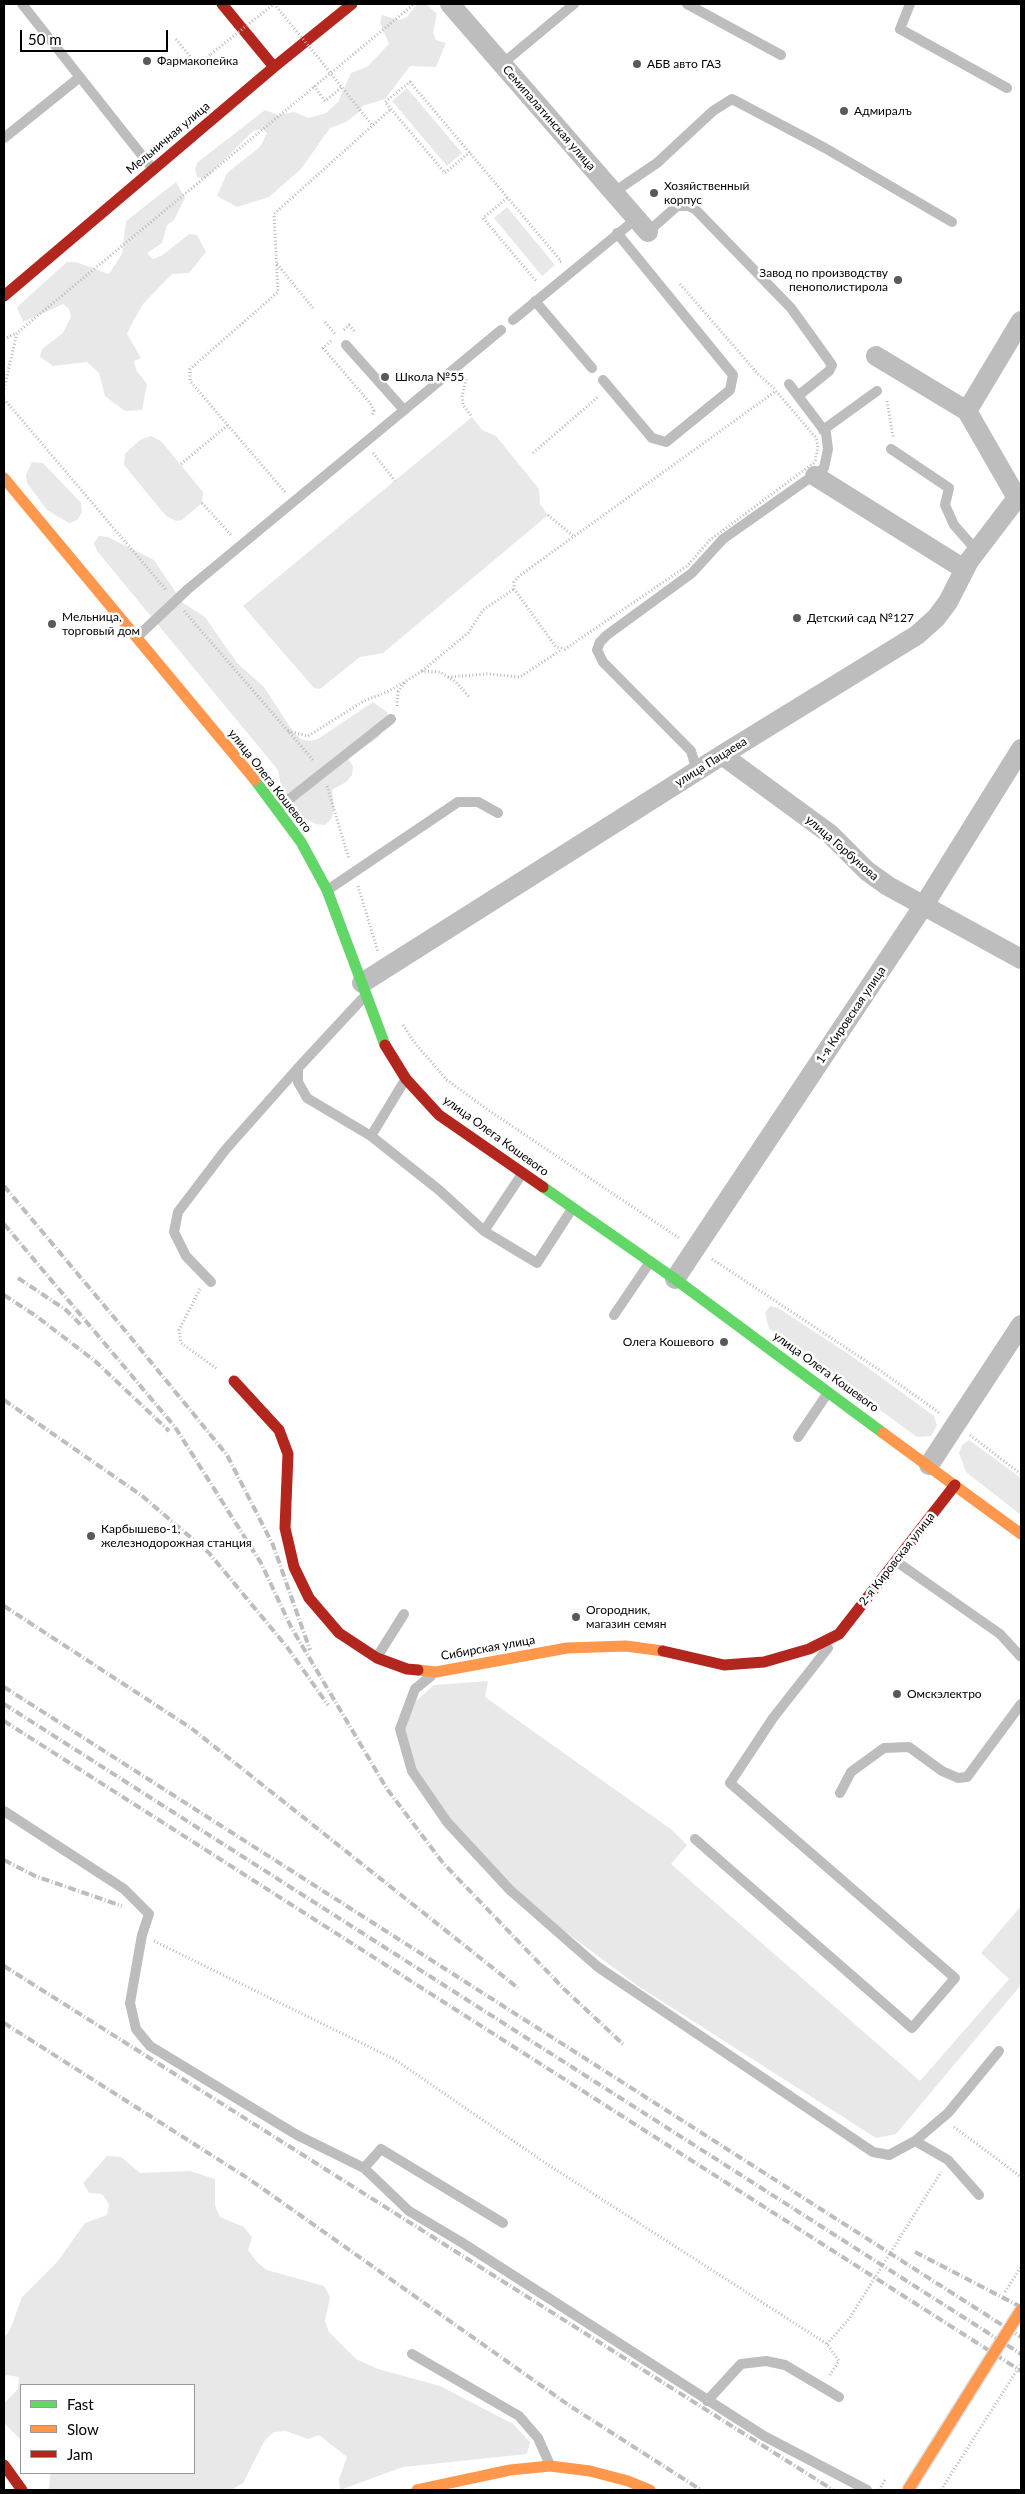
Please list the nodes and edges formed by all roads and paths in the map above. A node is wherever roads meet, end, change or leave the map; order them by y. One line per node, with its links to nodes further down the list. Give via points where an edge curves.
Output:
1 (22, 4): 14 (lane)
2 (222, 4): 13 (main road)
3 (274, 4): 10 (path, bridge, via 197,65); 16 (path, bridge)
4 (352, 4): 13 (main road, Мельничная улица)
5 (414, 4): 15 (path)
6 (450, 4): 12 (street, Семипалатинская улица)
7 (574, 4): 12 (lane)
8 (687, 4): 11 (lane)
9 (910, 4): 17 (lane, via 900,29)
10 (176, 39)
11 (781, 55)
12 (502, 64): 23 (street, Семипалатинская улица)
13 (274, 66): 22 (main road, Мельничная улица)
14 (80, 77): 20 (lane); 22 (lane)
15 (313, 86): 16 (path, via 325,100); 40 (path)
16 (342, 88): 19 (path)
17 (1007, 88)
18 (391, 109): 19 (path); 21 (path, via 445,173); 21 (path, via 385,102 410,82)
19 (372, 126): 28 (path, via 274,214)
20 (4, 138)
21 (470, 152): 24 (path)
22 (153, 169): 33 (main road, Мельничная улица)
23 (614, 192): 25 (lane, via 657,163 713,111 732,99 825,148); 26 (street, Семипалатинская улица)
24 (508, 197): 29 (path, via 561,261); 31 (path, via 483,218)
25 (952, 222)
26 (642, 225): 27 (lane); 52 (lane, via 677,206 695,209 791,308 832,365)
27 (618, 233): 34 (lane); 48 (lane, via 733,375 730,390 666,442 652,438)
28 (276, 264): 35 (path); 58 (path, via 278,292 190,369 190,381)
29 (555, 266)
30 (542, 276): 31 (path)
31 (536, 281): 32 (path)
32 (530, 287)
33 (4, 296)
34 (535, 301): 36 (lane); 47 (lane)
35 (313, 308)
36 (513, 320)
37 (1021, 321): 55 (street)
38 (325, 322): 41 (path)
39 (501, 330): 46 (lane)
40 (17, 333): 42 (path); 50 (path)
41 (336, 336): 43 (path, via 349,325); 57 (path, via 323,348 370,403 374,411)
42 (4, 339)
43 (360, 339)
44 (346, 346): 54 (lane)
45 (876, 356): 55 (street)
46 (464, 360): 54 (lane); 56 (path, via 463,405)
47 (592, 368)
48 (606, 384): 62 (path)
49 (789, 384): 52 (lane)
50 (4, 389)
51 (877, 391): 59 (lane); 60 (path, via 887,400 893,427)
52 (798, 396): 59 (lane)
53 (4, 399): 80 (path)
54 (404, 410): 71 (lane)
55 (967, 412): 69 (street)
56 (472, 417)
57 (368, 421)
58 (228, 425): 63 (path); 68 (path)
59 (823, 430): 64 (lane, via 827,459 824,468)
60 (891, 449): 76 (lane, via 949,488 945,505 954,525)
61 (371, 451): 66 (path)
62 (533, 453)
63 (181, 464)
64 (815, 476): 77 (street); 91 (lane, via 723,539 692,573 600,642 597,650 603,662 691,751)
65 (4, 478): 81 (main road, улица Олега Кошевого)
66 (395, 481)
67 (292, 485): 68 (path)
68 (285, 492): 70 (path); 71 (path)
69 (1019, 497): 76 (street, улица Пацаева)
70 (278, 498)
71 (293, 502): 80 (lane)
72 (202, 503): 74 (path, via 233,537)
73 (548, 515): 75 (path)
74 (240, 531)
75 (573, 536): 79 (path, via 518,576); 82 (path, via 776,391 816,438 818,454 808,469 710,540 687,566)
76 (976, 550): 77 (street, улица Пацаева)
77 (964, 569): 90 (street, улица Пацаева, via 948,602 917,635)
78 (176, 587): 80 (path)
79 (514, 589): 82 (path, via 556,648); 83 (path, via 483,610 468,633)
80 (172, 597): 81 (lane); 88 (path)
81 (136, 638): 93 (main road, улица Олега Кошевого)
82 (562, 650): 84 (path, via 520,677 487,674)
83 (422, 672): 84 (path, via 440,672); 85 (path)
84 (448, 677): 86 (path)
85 (406, 682): 87 (path, via 398,692 397,709); 88 (path, via 364,701 308,736)
86 (470, 698)
87 (391, 719): 92 (lane)
88 (287, 731): 92 (path)
89 (1021, 748): 97 (street, 1-я Кировская улица)
90 (722, 755): 91 (street, улица Пацаева); 97 (street, улица Горбунова, via 830,834 867,872)
91 (697, 770): 99 (street, улица Пацаева)
92 (323, 772): 93 (lane); 95 (path)
93 (277, 809): 96 (main road, улица Олега Кошевого, via 301,842)
94 (498, 813): 95 (lane, via 478,802 458,802)
95 (353, 872): 96 (lane); 99 (path, via 376,947)
96 (327, 890): 100 (main road, улица Олега Кошевого)
97 (924, 905): 98 (street, улица Горбунова); 108 (street, 1-я Кировская улица)
98 (1021, 959)
99 (387, 967): 100 (street, улица Пацаева)
100 (364, 989): 101 (lane); 102 (main road, улица Олега Кошевого, via 382,1040)
101 (298, 1068): 103 (lane, via 298,1082 308,1098); 109 (lane, via 226,1148 178,1212 174,1232 186,1256)
102 (406, 1079): 103 (lane); 104 (main road, улица Олега Кошевого, via 439,1114)
103 (371, 1136): 106 (lane)
104 (523, 1173): 105 (main road, улица Олега Кошевого); 106 (lane)
105 (573, 1208): 106 (lane, via 537,1263); 107 (main road, улица Олега Кошевого)
106 (484, 1231)
107 (650, 1262): 108 (main road, улица Олега Кошевого); 110 (lane)
108 (675, 1279): 113 (main road, улица Олега Кошевого)
109 (209, 1280): 112 (path, via 179,1330 181,1342)
110 (614, 1315)
111 (1021, 1325): 115 (street)
112 (234, 1381): 122 (main road, Сибирская улица, via 279,1430 288,1454 284,1528 294,1567 309,1598 339,1633)
113 (829, 1391): 114 (lane); 115 (main road, улица Олега Кошевого)
114 (798, 1437)
115 (929, 1465): 116 (main road, улица Олега Кошевого)
116 (955, 1485): 117 (main road, улица Олега Кошевого); 118 (main road, 2-я Кировская улица)
117 (1021, 1534)
118 (896, 1561): 120 (main road, 2-я Кировская улица); 121 (lane, via 1000,1634)
119 (404, 1614): 122 (lane)
120 (839, 1634): 123 (main road, Сибирская улица, via 810,1649 764,1662 724,1665 626,1646 567,1648); 127 (lane, via 774,1718 730,1783 955,1978 912,2028)
121 (1021, 1657)
122 (377, 1658): 123 (main road, Сибирская улица, via 407,1669)
123 (436, 1672): 131 (lane, via 415,1689 400,1729 412,1771 447,1822 510,1890 598,1967 873,2152 888,2155)
124 (1021, 1704): 125 (lane, via 966,1777 958,1778 942,1771 909,1747 884,1748 851,1772)
125 (840, 1793)
126 (4, 1811): 128 (lane, via 124,1889 140,1903 149,1914)
127 (695, 1839)
128 (142, 1935): 133 (lane, via 130,2003 136,2029 150,2046 297,2135); 138 (path, via 394,2059 547,2164)
129 (999, 2051): 130 (lane)
130 (944, 2116): 131 (lane); 134 (path, via 956,2130)
131 (915, 2141): 132 (lane)
132 (948, 2160): 135 (lane); 138 (path, via 849,2319)
133 (364, 2168): 136 (lane, via 381,2149); 143 (lane, via 409,2211)
134 (1021, 2178)
135 (979, 2195)
136 (503, 2223)
137 (1021, 2310): 151 (main road, bridge)
138 (828, 2344): 141 (path, via 839,2361)
139 (412, 2354): 145 (lane, via 519,2416 538,2438)
140 (1021, 2364): 152 (path, bridge)
141 (822, 2387): 142 (lane); 143 (lane, via 785,2365 766,2361 741,2364)
142 (840, 2397)
143 (707, 2400): 150 (lane, via 764,2436)
144 (4, 2465): 147 (main road)
145 (550, 2466): 146 (main road, via 510,2470); 149 (main road, via 590,2471)
146 (451, 2486): 148 (main road)
147 (22, 2490)
148 (417, 2490)
149 (650, 2490)
150 (868, 2490)
151 (908, 2490)
152 (941, 2490)

